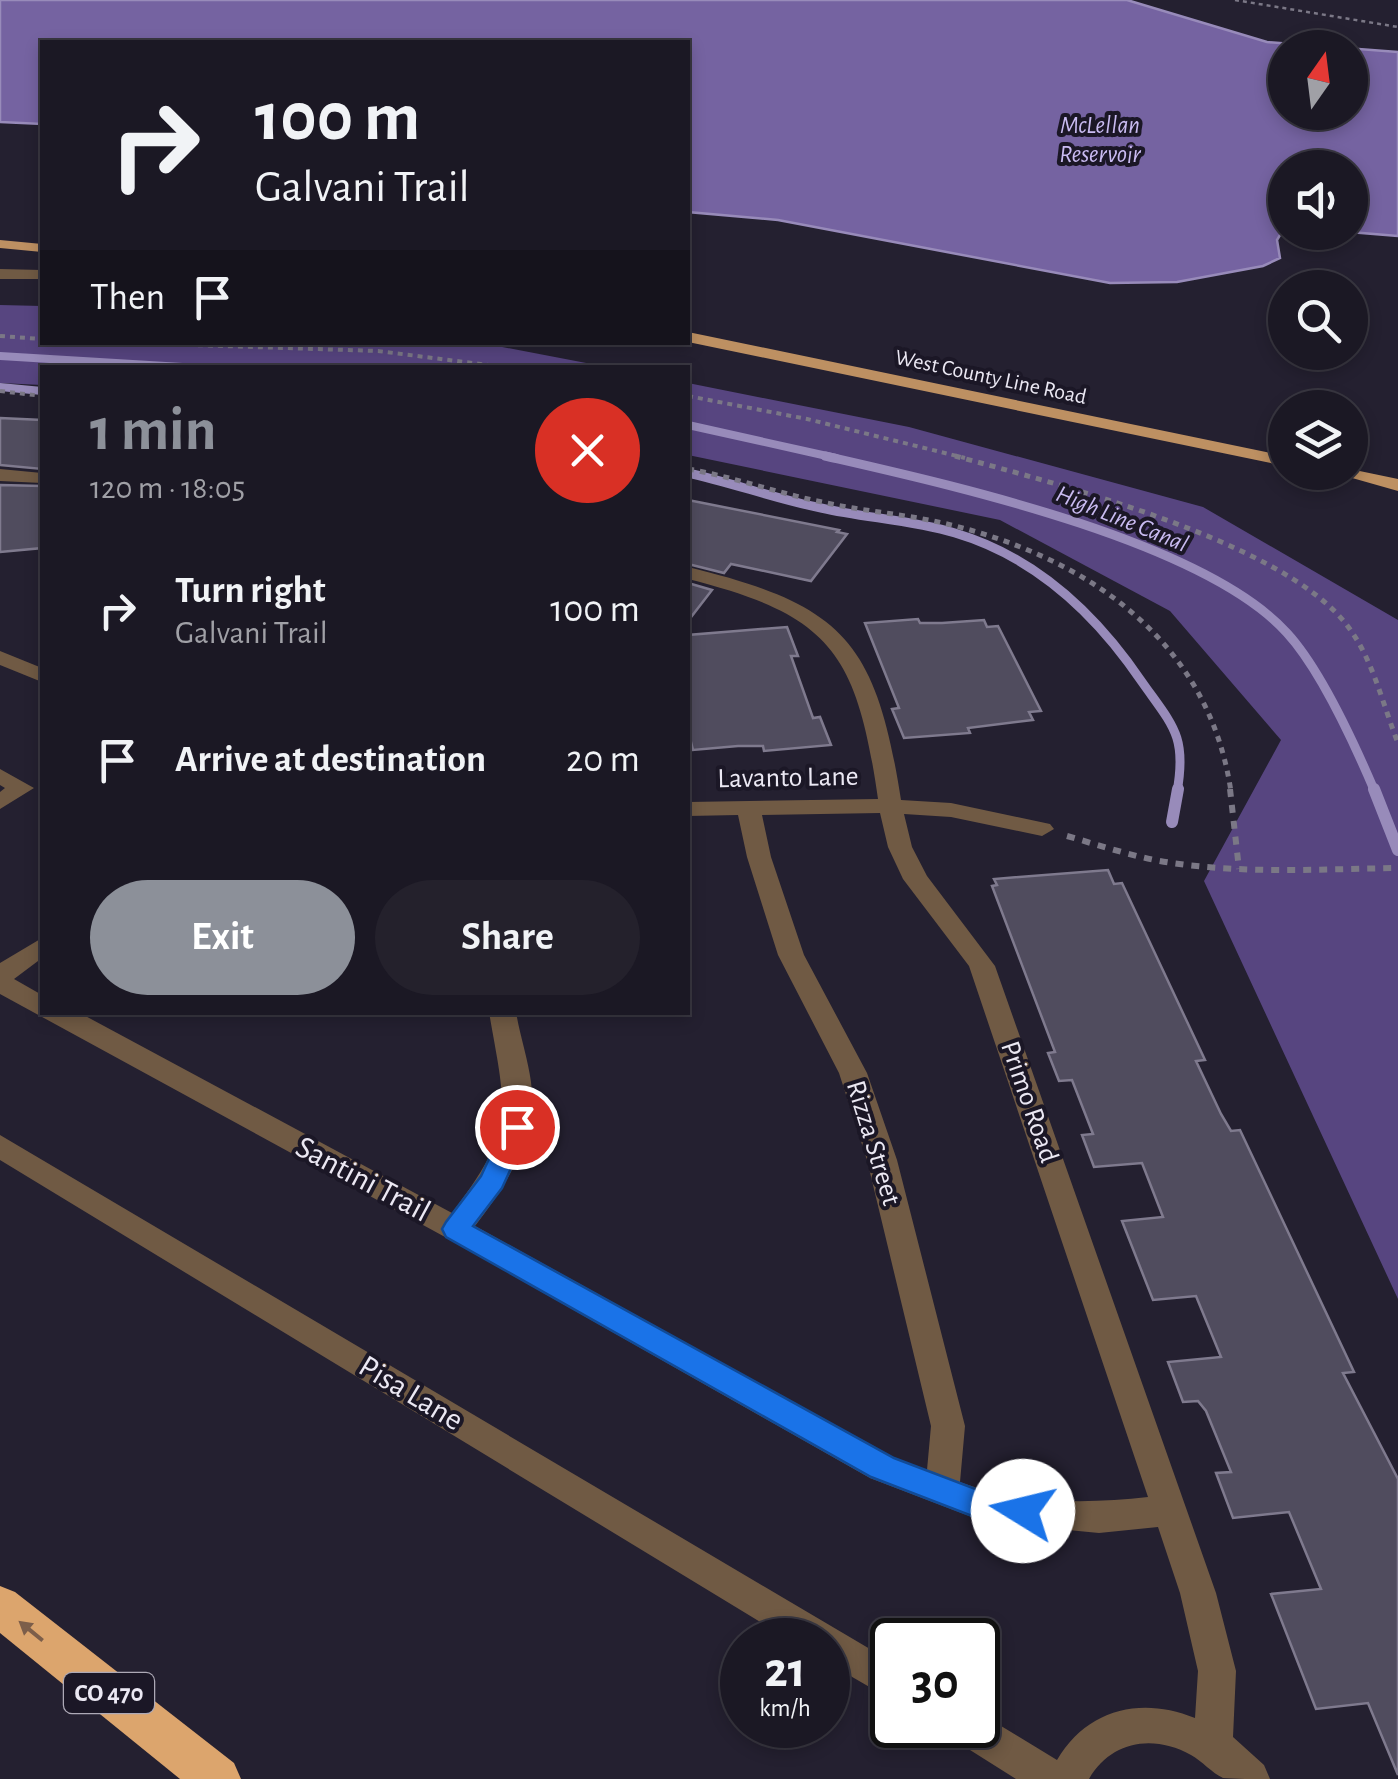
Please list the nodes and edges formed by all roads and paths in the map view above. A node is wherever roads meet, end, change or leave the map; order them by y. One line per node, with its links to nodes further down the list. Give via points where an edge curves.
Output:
1 (1235, 0): 2 (path)
2 (1398, 27)
3 (0, 230): 4 (main road)
4 (40, 234)
5 (0, 244): 6 (main road)
6 (40, 248)
7 (0, 274): 8 (street)
8 (40, 275)
9 (0, 336): 11 (path)
10 (690, 337): 17 (main road, West County Line Road)
11 (40, 338)
12 (182, 345): 13 (path, via 378,352)
13 (487, 365)
14 (0, 391): 15 (path)
15 (40, 396)
16 (690, 396): 26 (path, via 1007,471 1191,532 1268,566 1320,598 1353,633)
17 (1268, 457)
18 (690, 468): 34 (path, via 990,536 1040,556 1112,599 1170,652 1210,710)
19 (0, 476): 20 (street)
20 (40, 478)
21 (1368, 478): 22 (main road)
22 (1398, 484)
23 (690, 574): 29 (street, Primo Road, via 782,602 841,646 881,751)
24 (0, 657): 25 (street)
25 (40, 675)
26 (1398, 743)
27 (0, 776): 28 (street, via 22,788)
28 (0, 802)
29 (890, 806): 31 (street, Lavanto Lane); 32 (street, Lavanto Lane, via 950,810); 43 (street, Primo Road, via 906,864 982,966)
30 (690, 809): 31 (street, Lavanto Lane)
31 (749, 809): 42 (street, Rizza Street, via 792,954 853,1073 882,1160 948,1426)
32 (1042, 829): 34 (path, via 1138,857)
33 (1398, 868): 34 (path)
34 (1240, 869)
35 (40, 948): 36 (street)
36 (0, 979): 37 (street)
37 (40, 1005)
38 (61, 1015): 41 (street, Santini Trail)
39 (503, 1015): 41 (street, via 518,1086 517,1127 493,1181)
40 (0, 1146): 45 (street, Pisa Lane)
41 (456, 1229): 42 (street, Santini Trail, via 882,1468)
42 (942, 1491): 43 (street, Santini Trail, via 985,1507 1100,1518)
43 (1170, 1510): 46 (street, Primo Road, via 1212,1638)
44 (0, 1606): 48 (highway, CO 470, one-way to 44)
45 (787, 1618)
46 (1213, 1744): 50 (street, via 1167,1726 1122,1728 1086,1748); 51 (street)
47 (1000, 1747): 49 (street)
48 (217, 1779)
49 (1050, 1779)
50 (1068, 1779)
51 (1250, 1779)

